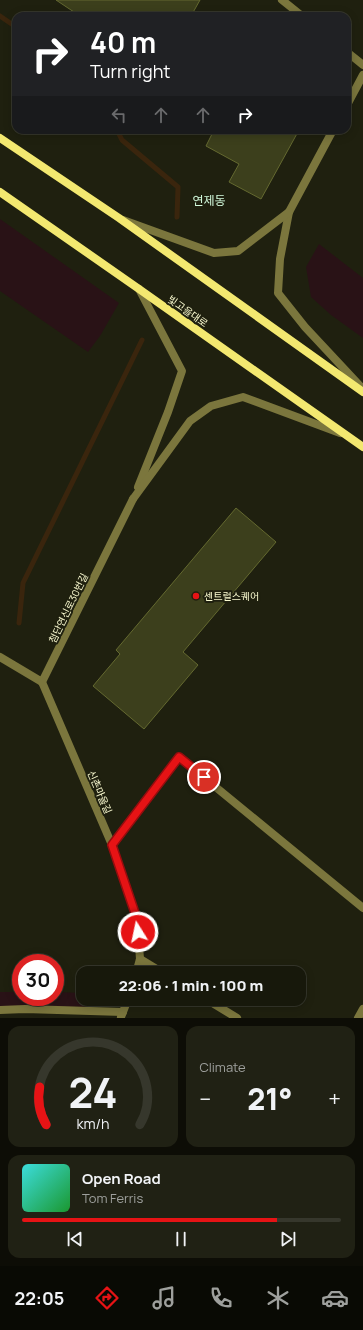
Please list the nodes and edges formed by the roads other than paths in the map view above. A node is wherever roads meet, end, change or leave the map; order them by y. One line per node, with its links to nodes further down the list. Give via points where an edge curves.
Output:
1 (282, 0): 2 (street)
2 (297, 12)
3 (351, 55): 4 (street)
4 (363, 65)
5 (363, 75): 6 (street)
6 (351, 98)
7 (331, 134): 10 (street)
8 (0, 138): 11 (main road)
9 (0, 192): 12 (main road, 빛고을대로)
10 (289, 212): 11 (street, via 238,252 214,253); 13 (street, via 280,259 278,293 305,327)
11 (119, 218): 13 (main road)
12 (139, 289): 14 (main road, 빛고을대로); 16 (street, via 182,372)
13 (363, 390)
14 (346, 434): 15 (main road, 빛고을대로); 16 (street, via 243,397 211,406 190,421)
15 (363, 447)
16 (133, 499): 18 (street, 첨단연신로30번길)
17 (0, 657): 18 (street)
18 (42, 682): 19 (street, 신촌마을길)
19 (112, 845): 20 (street, via 179,757); 21 (street, 신촌마을길, via 137,919)
20 (363, 908)
21 (140, 959): 22 (street, 신촌마을길); 23 (street)
22 (138, 966)
23 (152, 966)
24 (217, 1006): 28 (street)
25 (363, 1009): 29 (street)
26 (0, 1010): 27 (street, via 25,1009)
27 (122, 1015)
28 (237, 1018)
29 (358, 1018)

